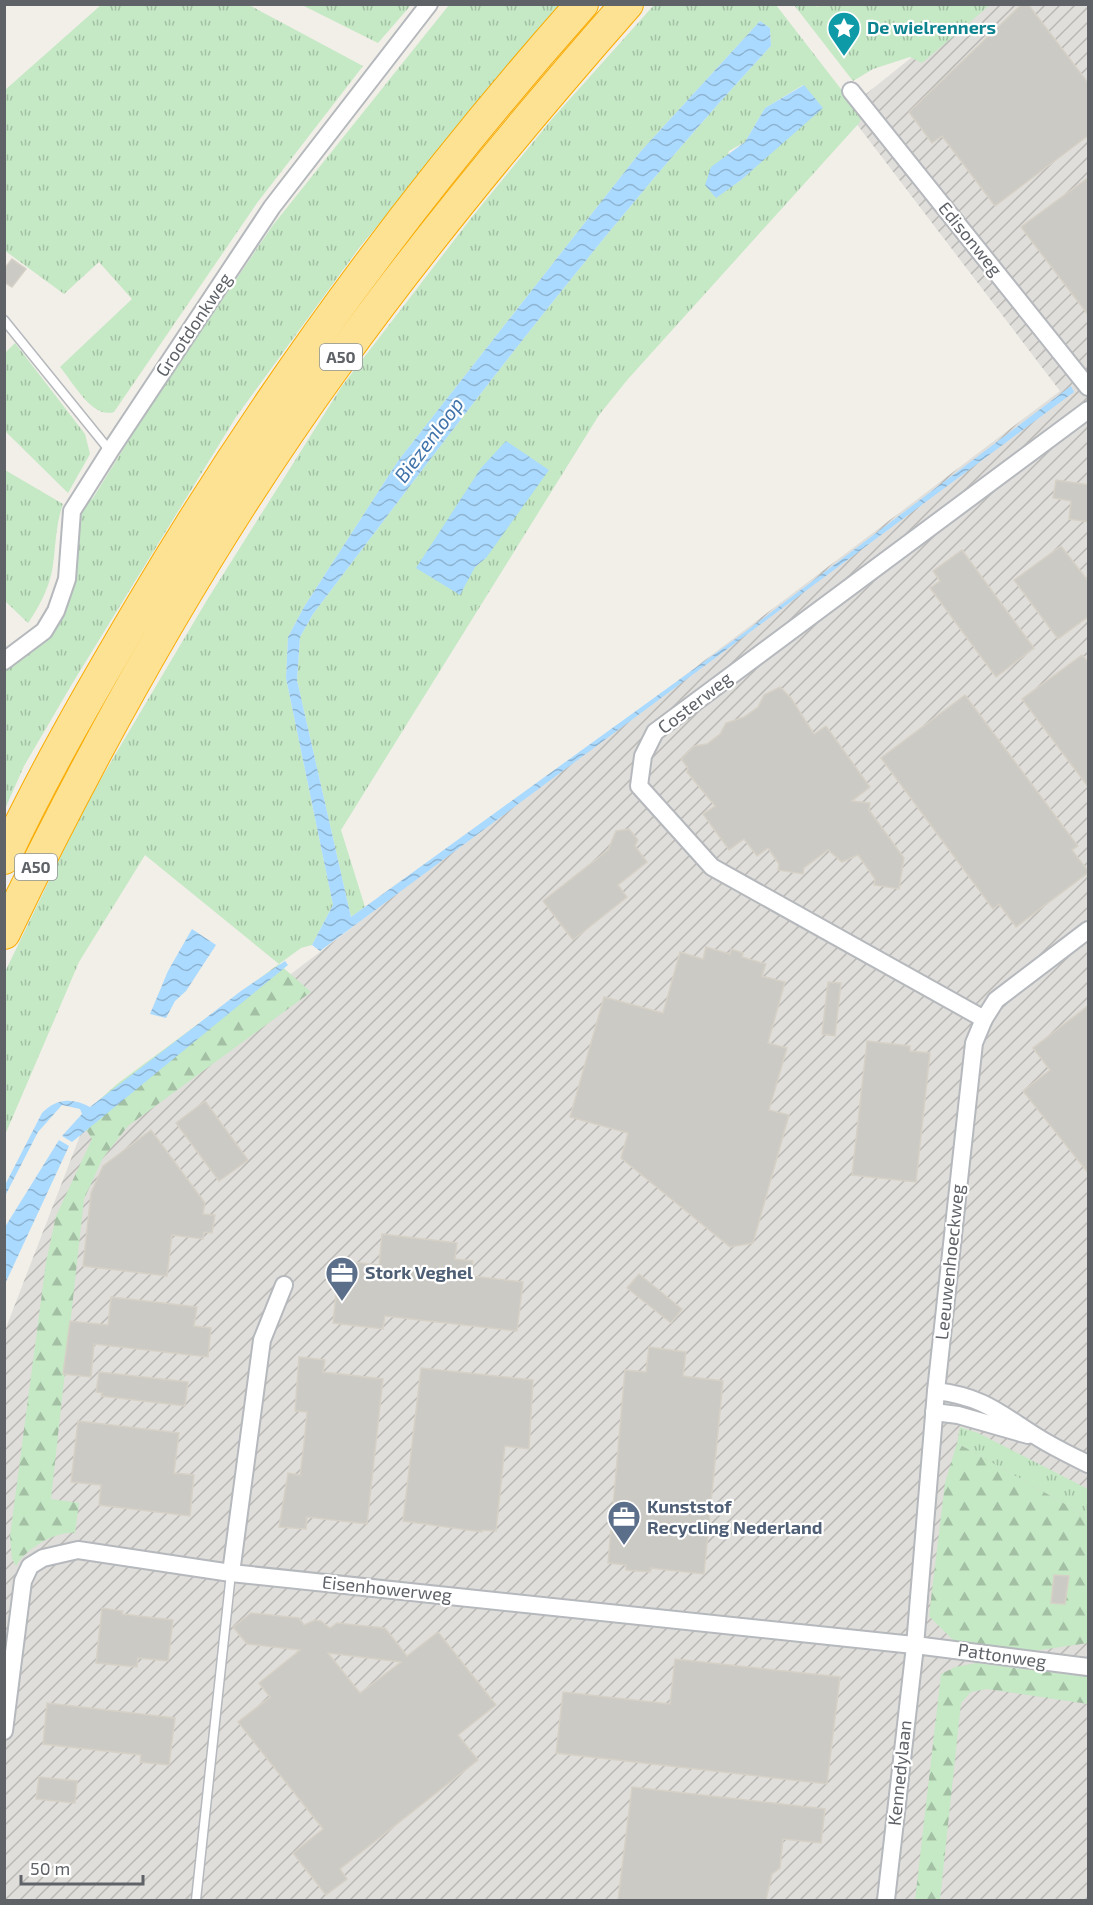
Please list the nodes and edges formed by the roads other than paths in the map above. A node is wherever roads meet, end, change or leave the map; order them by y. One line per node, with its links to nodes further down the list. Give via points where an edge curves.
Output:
1 (429, 4): 8 (street, Grootdonkweg, via 272,207)
2 (582, 4): 10 (highway, A50, via 505,91 322,325 204,500 74,720)
3 (627, 4): 12 (highway, A50, via 528,116 336,364 231,520 100,742)
4 (851, 91): 6 (street, Edisonweg)
5 (4, 320): 8 (lane)
6 (1089, 387)
7 (1089, 410): 13 (street, Costerweg, via 655,732 644,756 639,786 712,867)
8 (111, 451): 9 (street, Grootdonkweg, via 72,511 67,579 56,611 44,631)
9 (4, 661)
10 (4, 858)
11 (1089, 930): 13 (street, Leeuwenhoeckweg, via 996,1000)
12 (4, 933)
13 (984, 1019): 15 (street, Leeuwenhoeckweg, via 974,1043)
14 (284, 1285): 19 (street, via 262,1340)
15 (936, 1391): 16 (street, Leeuwenhoeckweg); 17 (street, via 967,1395 1006,1414)
16 (934, 1412): 17 (street, via 958,1415); 20 (street, Leeuwenhoeckweg)
17 (1040, 1439): 18 (street)
18 (1089, 1464)
19 (231, 1573): 20 (street, Eisenhowerweg); 22 (street, Eisenhowerweg, via 78,1550 59,1552 30,1566 23,1581); 23 (lane)
20 (915, 1646): 21 (street, Pattonweg); 24 (street, Kennedylaan)
21 (1089, 1667)
22 (4, 1731)
23 (196, 1900)
24 (886, 1900)

